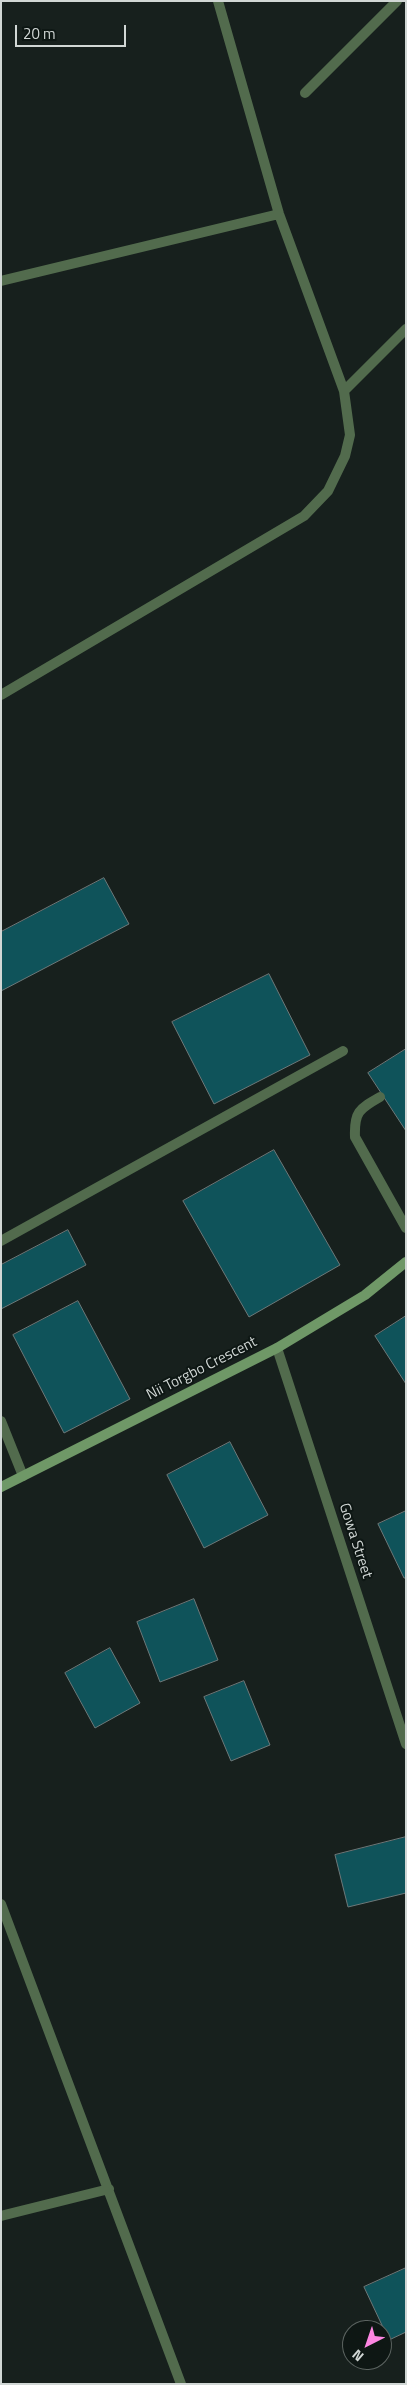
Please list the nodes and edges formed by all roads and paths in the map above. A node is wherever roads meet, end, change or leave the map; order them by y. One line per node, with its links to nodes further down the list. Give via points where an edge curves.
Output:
1 (218, 1): 4 (street)
2 (397, 1): 3 (street)
3 (305, 94)
4 (279, 214): 5 (street); 7 (street)
5 (1, 281)
6 (406, 328): 7 (street)
7 (344, 391): 8 (street, via 350,435 345,456 328,491 304,516)
8 (1, 696)
9 (343, 1051): 12 (street)
10 (380, 1097): 11 (street, via 364,1106 354,1120 355,1137)
11 (406, 1228)
12 (1, 1241)
13 (406, 1262): 14 (street, Nii Torgbo Crescent, via 366,1295)
14 (277, 1348): 16 (street, Nii Torgbo Crescent); 18 (street, Gowa Street)
15 (1, 1421): 16 (street)
16 (23, 1476): 17 (street, Nii Torgbo Crescent)
17 (1, 1487)
18 (406, 1744)
19 (1, 1904): 20 (street)
20 (109, 2188): 21 (street); 22 (street)
21 (1, 2216)
22 (181, 2384)

